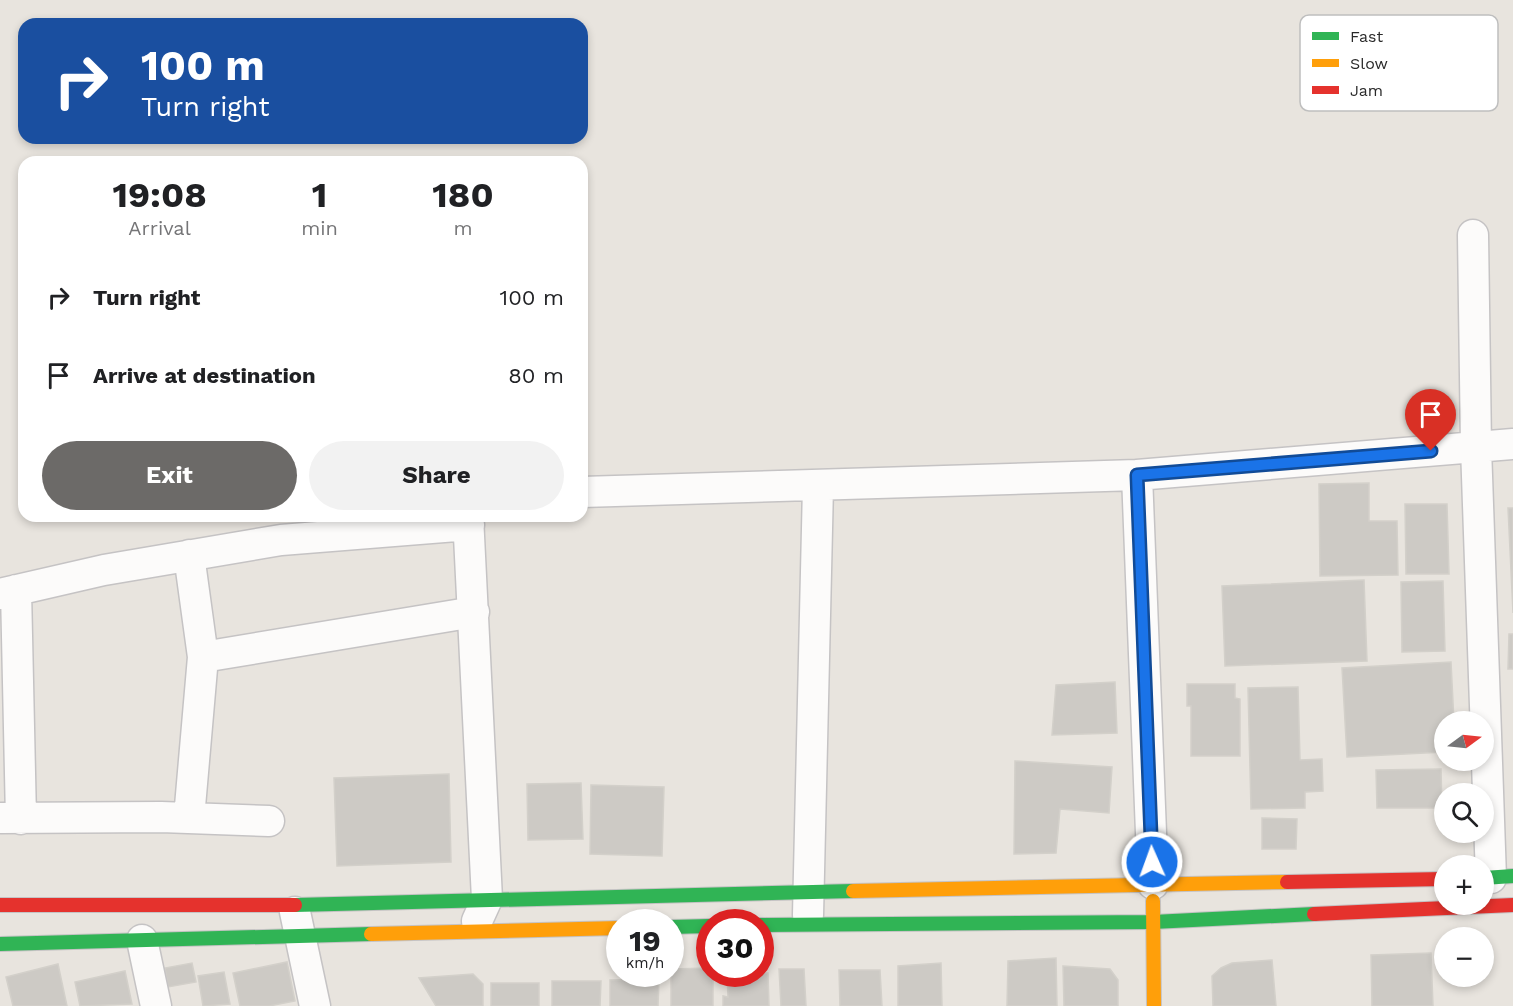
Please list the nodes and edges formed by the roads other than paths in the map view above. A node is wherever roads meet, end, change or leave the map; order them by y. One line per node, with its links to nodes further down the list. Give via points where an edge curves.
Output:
1 (1473, 235): 3 (street)
2 (1513, 444): 3 (street)
3 (1476, 447): 4 (street); 16 (street)
4 (1137, 475): 5 (street); 18 (street)
5 (818, 486): 6 (street); 19 (street)
6 (588, 492)
7 (449, 522): 9 (street, via 280,540)
8 (468, 522): 11 (street)
9 (189, 555): 10 (street); 12 (street)
10 (8, 592): 14 (street)
11 (474, 612): 12 (street); 20 (street)
12 (203, 657): 13 (street)
13 (189, 818): 14 (street); 15 (street)
14 (10, 819)
15 (269, 821)
16 (1496, 877)
17 (1434, 879): 18 (street)
18 (1153, 884): 19 (street); 24 (street)
19 (808, 893): 20 (street); 25 (street)
20 (487, 899): 21 (street); 28 (street)
21 (293, 903): 22 (street); 29 (street)
22 (0, 905)
23 (1513, 905): 24 (street)
24 (1154, 922): 25 (street); 34 (street)
25 (808, 924): 26 (street)
26 (774, 925)
27 (606, 928): 28 (street)
28 (472, 931): 29 (street)
29 (300, 935): 30 (street); 33 (street)
30 (142, 940): 31 (street); 32 (street)
31 (0, 944)
32 (156, 1006)
33 (315, 1006)
34 (1154, 1006)

